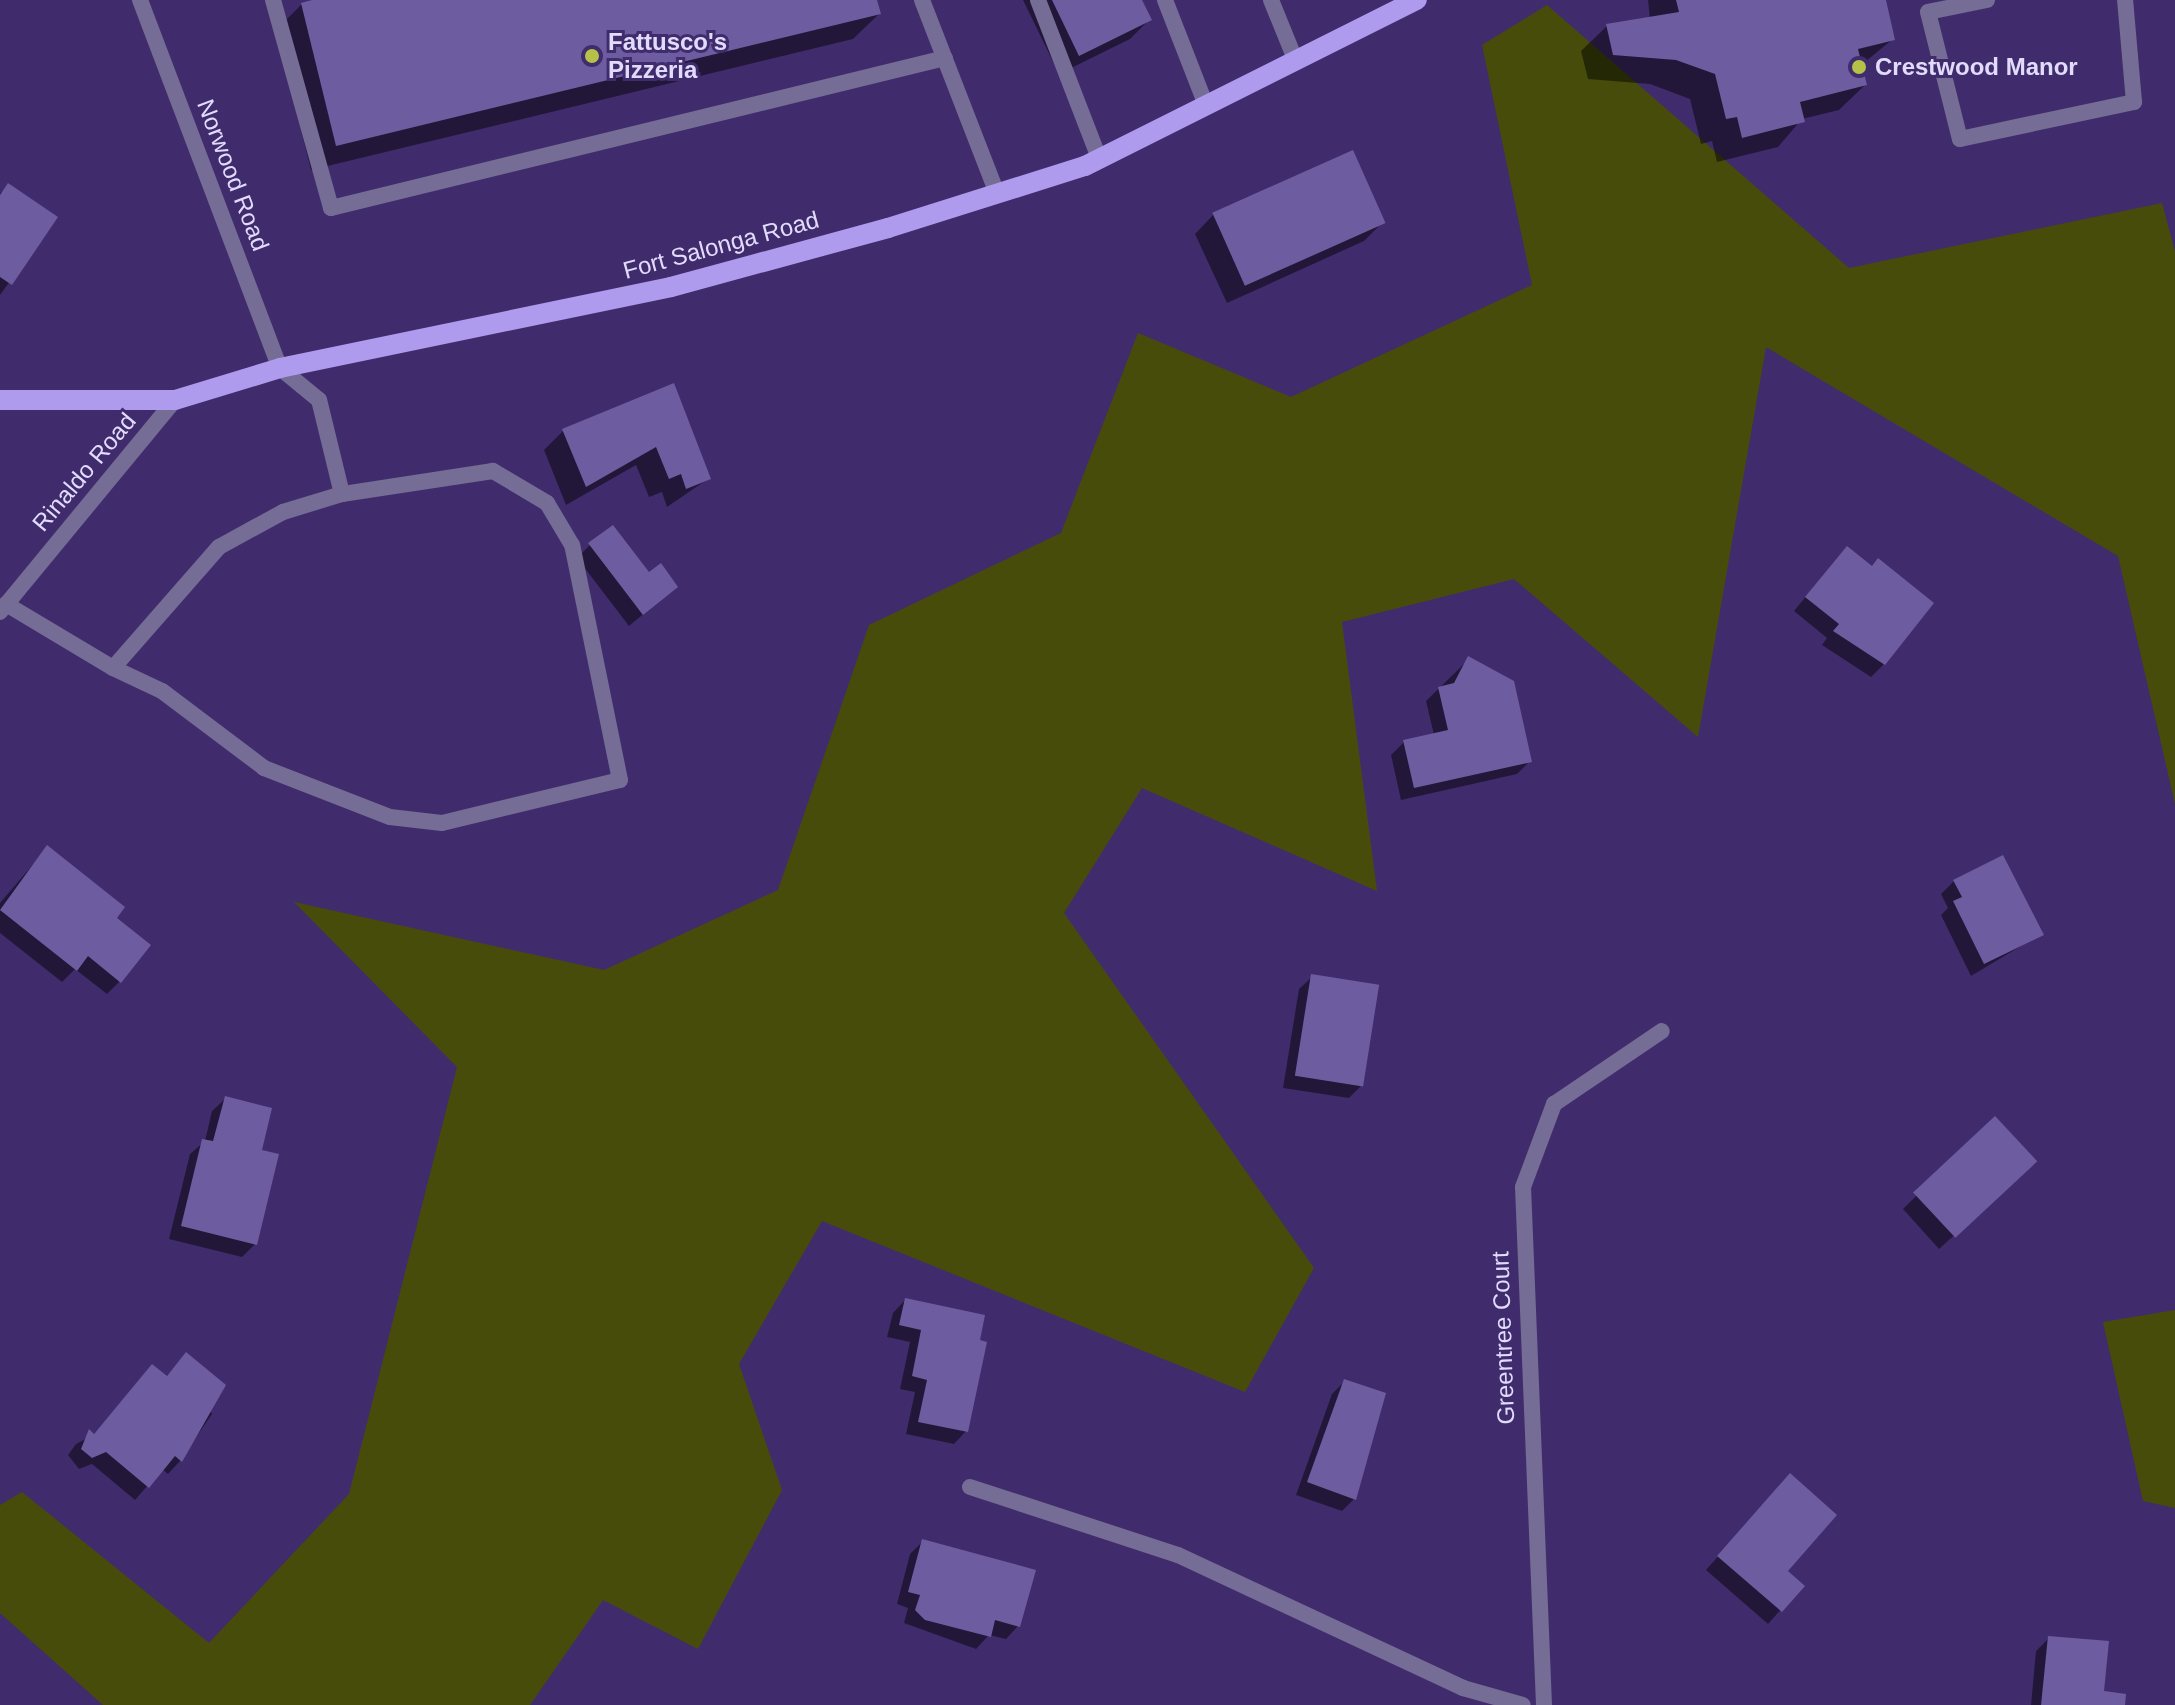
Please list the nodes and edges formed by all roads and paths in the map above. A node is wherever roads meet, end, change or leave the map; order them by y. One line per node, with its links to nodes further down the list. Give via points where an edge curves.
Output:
1 (140, 0): 15 (street, Norwood Road)
2 (273, 0): 10 (street, via 331,208)
3 (922, 0): 10 (street)
4 (1038, 0): 13 (street)
5 (1165, 0): 12 (street)
6 (1271, 0): 11 (street)
7 (1417, 0): 11 (main road, Fort Salonga Road)
8 (1987, 0): 9 (street, via 1928,12 1960,139 2134,102)
9 (2125, 0)
10 (945, 58): 14 (street)
11 (1295, 59): 12 (main road, Fort Salonga Road)
12 (1206, 105): 13 (main road, Fort Salonga Road)
13 (1099, 158): 14 (main road, Fort Salonga Road)
14 (997, 193): 15 (main road, Fort Salonga Road, via 671,287)
15 (280, 368): 17 (main road, Fort Salonga Road); 18 (street, via 319,400)
16 (0, 400): 17 (main road, Fort Salonga Road)
17 (175, 400): 19 (street, Rinaldo Road)
18 (342, 494): 20 (street, via 283,512 219,547); 20 (street, via 493,471 547,503 572,545 620,780 442,823 390,817 264,768 162,691)
19 (3, 608): 20 (street)
20 (113, 668)
21 (1662, 1031): 24 (street, Greentree Court, via 1554,1104 1523,1187)
22 (970, 1487): 23 (street, via 1178,1555 1463,1688)
23 (1523, 1705)
24 (1544, 1705)

